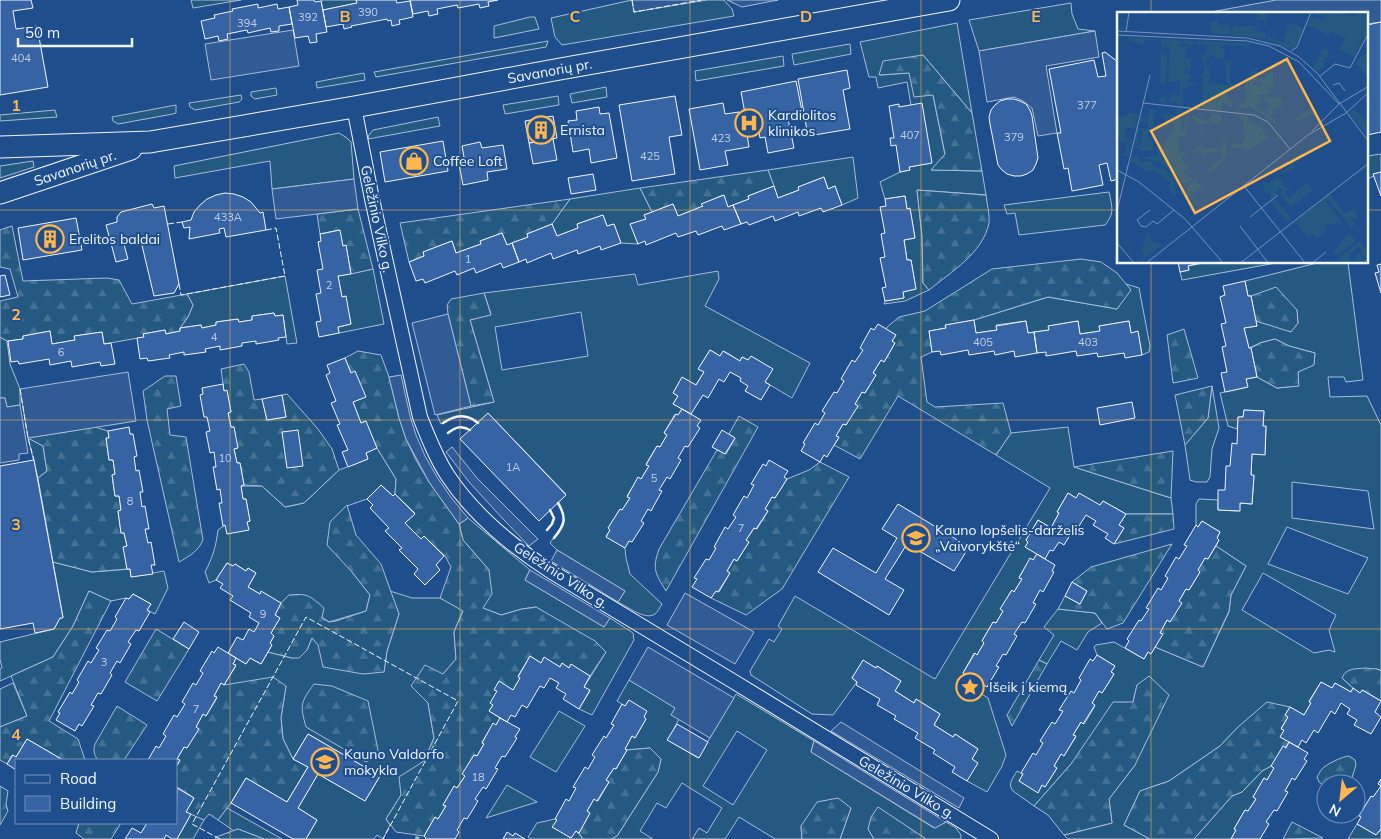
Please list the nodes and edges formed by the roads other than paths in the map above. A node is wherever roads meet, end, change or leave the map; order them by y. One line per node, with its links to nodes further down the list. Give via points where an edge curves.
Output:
1 (949, 0): 2 (main road, Savanorių pr.)
2 (876, 6): 3 (main road, Savanorių pr.)
3 (354, 107): 4 (main road, Savanorių pr.); 7 (street, Geležinio Vilko g., via 420,417 447,475 462,495 530,558)
4 (150, 142): 5 (main road, Savanorių pr.); 6 (main road, Savanorių pr.)
5 (0, 147)
6 (0, 193)
7 (992, 839)

